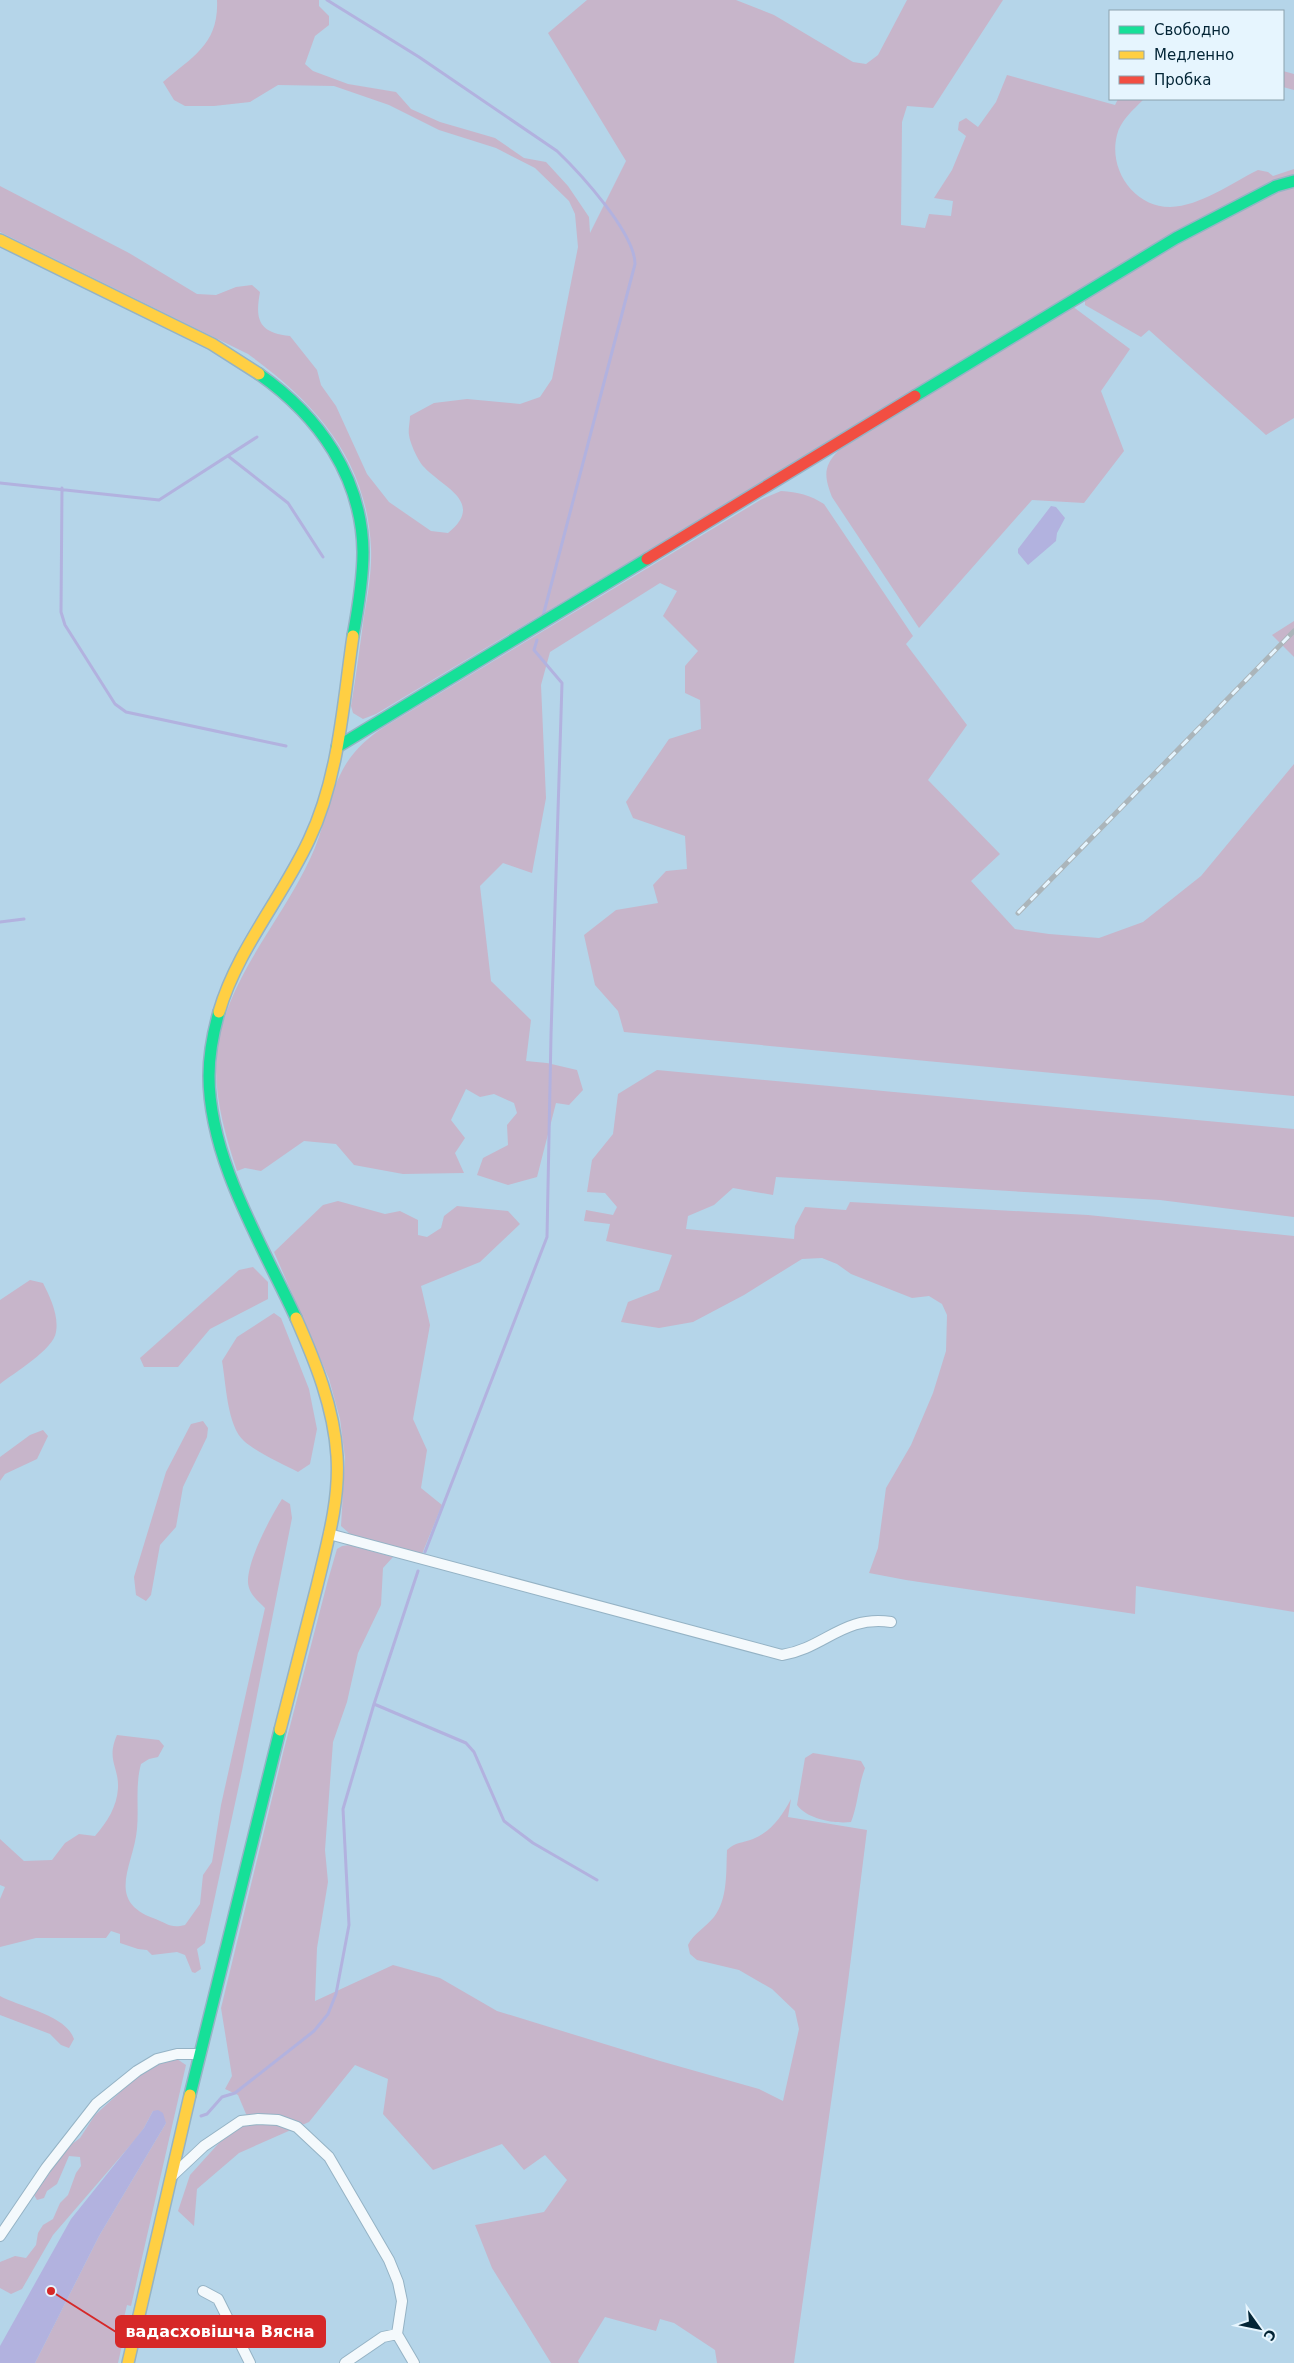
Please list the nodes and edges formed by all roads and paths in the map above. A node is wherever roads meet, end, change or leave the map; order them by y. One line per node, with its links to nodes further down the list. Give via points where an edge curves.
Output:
1 (1294, 181): 3 (main road, via 1276,186 1176,238)
2 (0, 240): 3 (main road, via 243,361 303,409 326,437 346,472 359,508 363,549)
3 (337, 747): 4 (main road, via 313,833 222,1001 212,1036 208,1069 218,1137 230,1174 304,1339 333,1421 337,1476)
4 (329, 1534): 5 (street, via 782,1655 800,1651 857,1622 873,1619); 6 (main road)
5 (891, 1622)
6 (199, 2054): 7 (main road); 8 (street, via 177,2054 157,2059 96,2104 46,2168)
7 (170, 2178): 10 (street, via 204,2146 241,2121 278,2120 297,2127 329,2157 389,2260 402,2301); 11 (main road)
8 (0, 2236)
9 (203, 2291): 12 (street, via 218,2299)
10 (397, 2334): 13 (street, via 384,2337); 14 (street)
11 (128, 2363)
12 (250, 2363)
13 (345, 2363)
14 (414, 2363)

